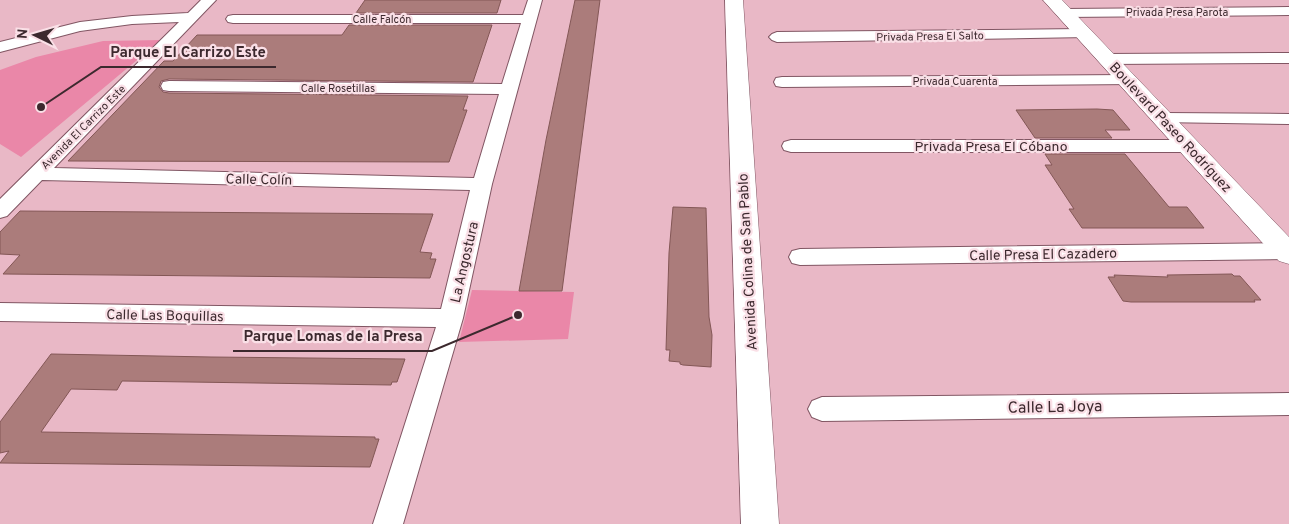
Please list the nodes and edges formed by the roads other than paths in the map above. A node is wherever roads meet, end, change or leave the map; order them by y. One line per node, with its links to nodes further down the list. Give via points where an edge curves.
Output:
1 (209, 0): 6 (street, Avenida El Carrizo Este)
2 (734, 0): 31 (street, Avenida Colina de San Pablo)
3 (1058, 6): 5 (street, Privada Presa Parota); 8 (street, Boulevard Paseo Rodríguez)
4 (533, 10): 7 (street, Calle Falcón); 16 (street, La Angostura)
5 (1289, 11)
6 (192, 17): 10 (street, via 80,26); 21 (street, Avenida El Carrizo Este)
7 (233, 19)
8 (1083, 34): 9 (street, Privada Presa El Salto); 12 (street, Boulevard Paseo Rodríguez)
9 (777, 37)
10 (0, 46)
11 (1289, 58): 12 (street)
12 (1107, 59): 13 (street, Boulevard Paseo Rodríguez)
13 (1128, 80): 14 (street, Privada Cuarenta); 17 (street, Boulevard Paseo Rodríguez)
14 (782, 82)
15 (169, 86): 16 (street, Calle Rosetillas)
16 (508, 89): 22 (street, La Angostura)
17 (1164, 118): 18 (street); 20 (street, Boulevard Paseo Rodríguez)
18 (1289, 119)
19 (792, 146): 20 (street, Privada Presa El Cóbano)
20 (1190, 146): 24 (street, Boulevard Paseo Rodríguez)
21 (37, 174): 22 (street, Calle Colín); 23 (street, Avenida El Carrizo Este)
22 (482, 184): 27 (street, La Angostura)
23 (0, 211)
24 (1288, 253): 25 (street, Calle Presa El Cazadero)
25 (800, 257)
26 (0, 312): 27 (street, Calle Las Boquillas)
27 (450, 318): 30 (street, La Angostura)
28 (1289, 404): 29 (street, Calle La Joya)
29 (822, 409)
30 (388, 524)
31 (760, 524)

